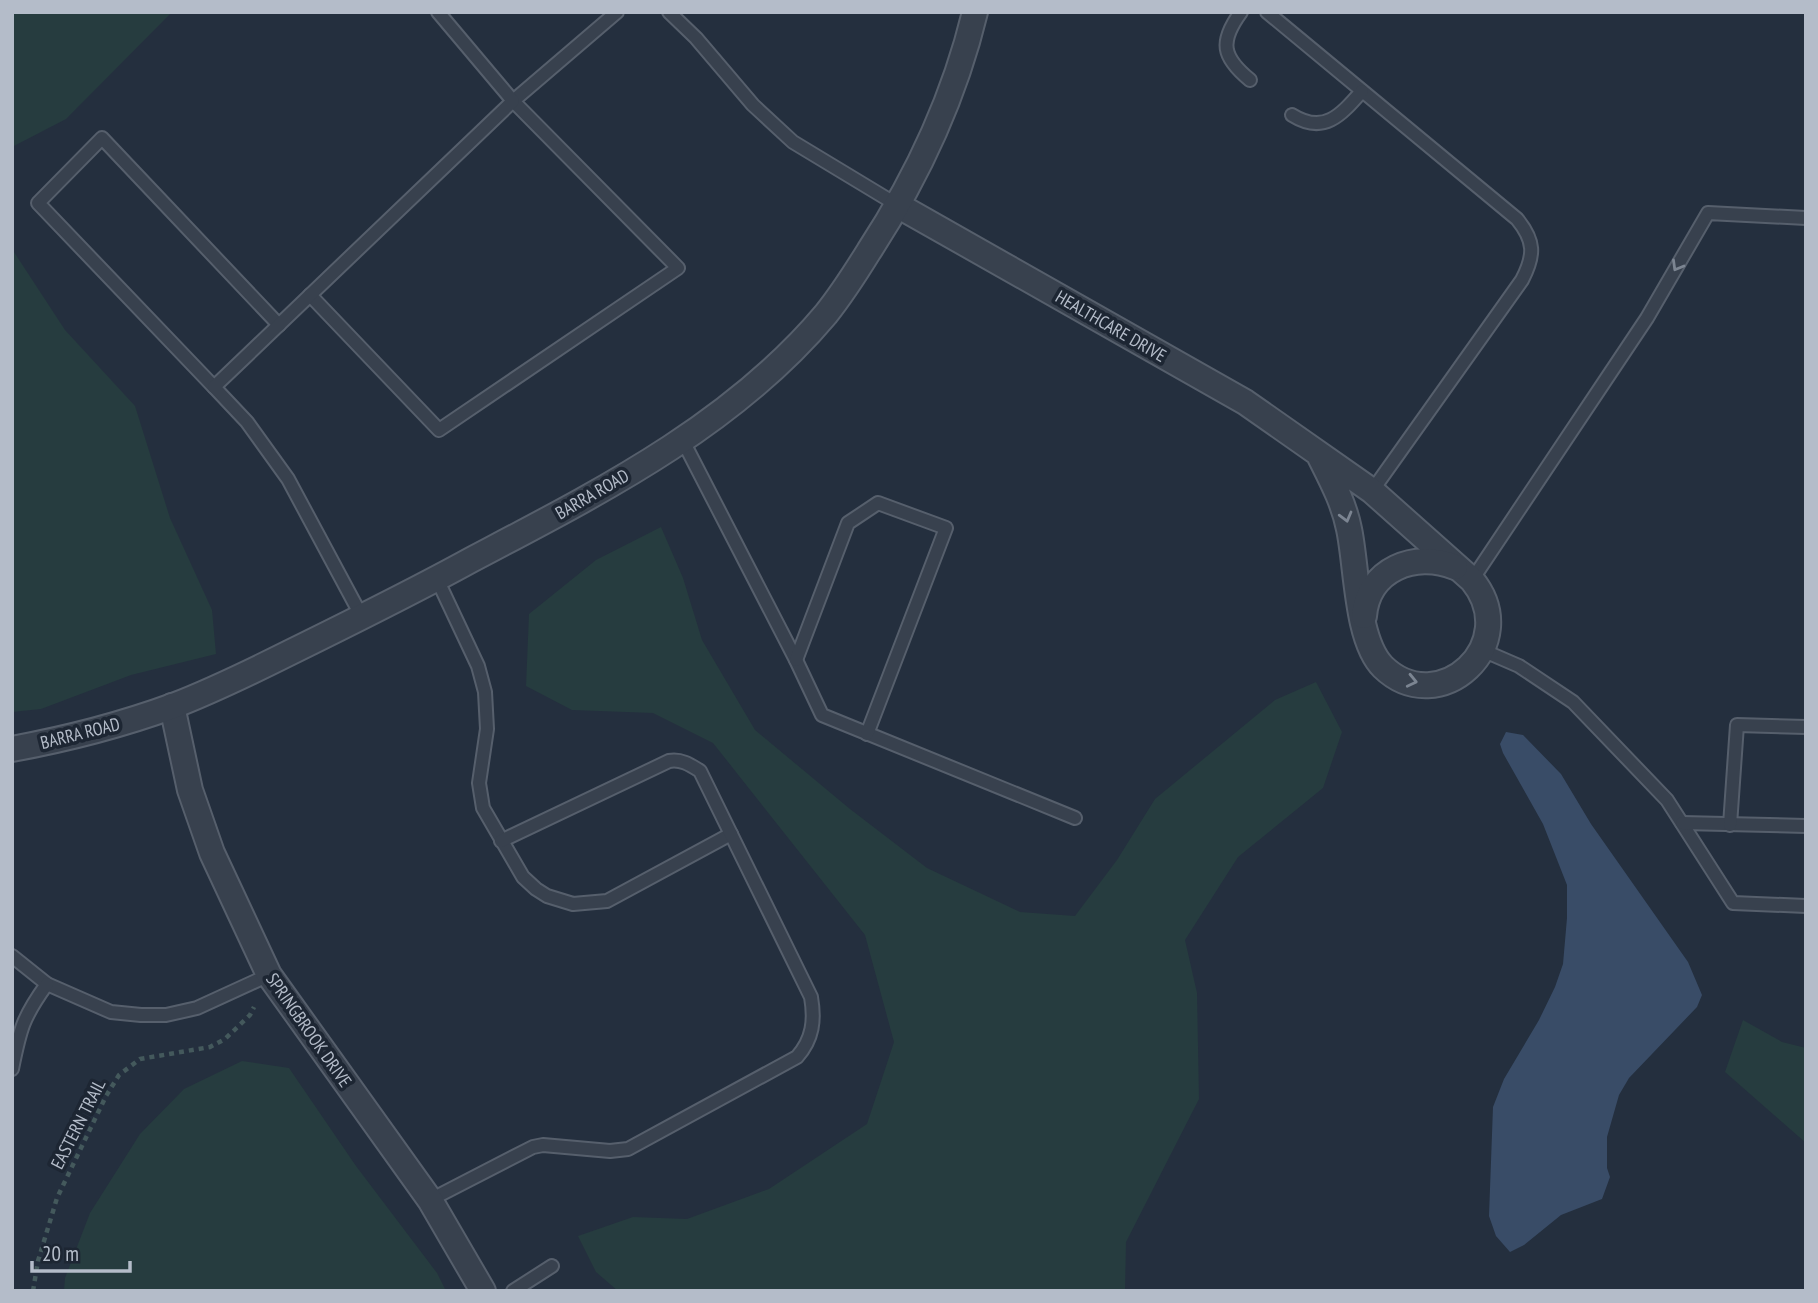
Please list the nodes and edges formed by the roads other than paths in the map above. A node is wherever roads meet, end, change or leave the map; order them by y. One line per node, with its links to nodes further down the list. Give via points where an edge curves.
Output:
1 (438, 12): 9 (lane)
2 (617, 12): 9 (lane)
3 (669, 12): 11 (lane, via 753,106 793,142)
4 (975, 12): 11 (street, BARRA ROAD, via 941,120)
5 (1241, 12): 7 (lane, via 1231,26 1227,55)
6 (1267, 12): 8 (lane)
7 (1250, 80)
8 (1362, 91): 10 (lane, via 1332,120 1304,122); 18 (lane, via 1517,219 1528,233 1532,249 1522,280)
9 (513, 101): 13 (lane); 13 (lane, via 678,268 439,430)
10 (1292, 115)
11 (899, 206): 16 (street, BARRA ROAD, via 824,315 781,360); 17 (street, HEALTHCARE DRIVE, via 1245,402)
12 (1806, 218): 20 (lane, one-way to 20, via 1708,214 1647,318)
13 (310, 295): 14 (lane)
14 (279, 325): 15 (lane); 15 (lane, via 102,138 38,203)
15 (214, 387): 21 (lane, via 247,422 288,479)
16 (683, 441): 19 (street, BARRA ROAD); 24 (lane)
17 (1319, 455): 18 (street, HEALTHCARE DRIVE); 22 (street, HEALTHCARE DRIVE, one-way to 22, via 1344,509)
18 (1372, 491): 20 (street, HEALTHCARE DRIVE)
19 (437, 579): 21 (street, BARRA ROAD); 34 (lane, via 478,666 485,692 487,729 480,794)
20 (1470, 581): 22 (street, via 1424,560 1404,564 1386,575 1368,600); 23 (street, via 1489,626)
21 (362, 617): 25 (street, BARRA ROAD)
22 (1366, 637): 23 (street, HEALTHCARE DRIVE, one-way to 23, via 1383,668 1420,684 1459,676)
23 (1482, 650): 30 (lane, via 1519,666 1573,702 1667,800)
24 (796, 660): 27 (lane, via 822,715); 27 (lane, via 848,523 878,503 946,528)
25 (172, 706): 28 (street, BARRA ROAD); 37 (street, SPRINGBROOK DRIVE, via 190,790 212,853)
26 (1806, 726): 31 (lane, via 1737,724)
27 (867, 734): 29 (lane)
28 (12, 749)
29 (1075, 818)
30 (1682, 823): 31 (lane); 35 (lane, via 1733,903)
31 (1730, 825): 32 (lane)
32 (1806, 826)
33 (731, 834): 34 (lane, via 607,901 584,905 560,901 536,889); 34 (lane, via 699,771 678,760); 40 (lane, via 811,997 814,1025 803,1050 628,1149 534,1147)
34 (501, 841)
35 (1806, 906)
36 (12, 956): 38 (lane)
37 (269, 975): 38 (lane, via 197,1008 141,1016 111,1012); 40 (street, SPRINGBROOK DRIVE)
38 (47, 984): 39 (lane, via 28,1011)
39 (12, 1069)
40 (430, 1200): 42 (street, SPRINGBROOK DRIVE)
41 (552, 1266): 43 (lane)
42 (483, 1291)
43 (513, 1291)

